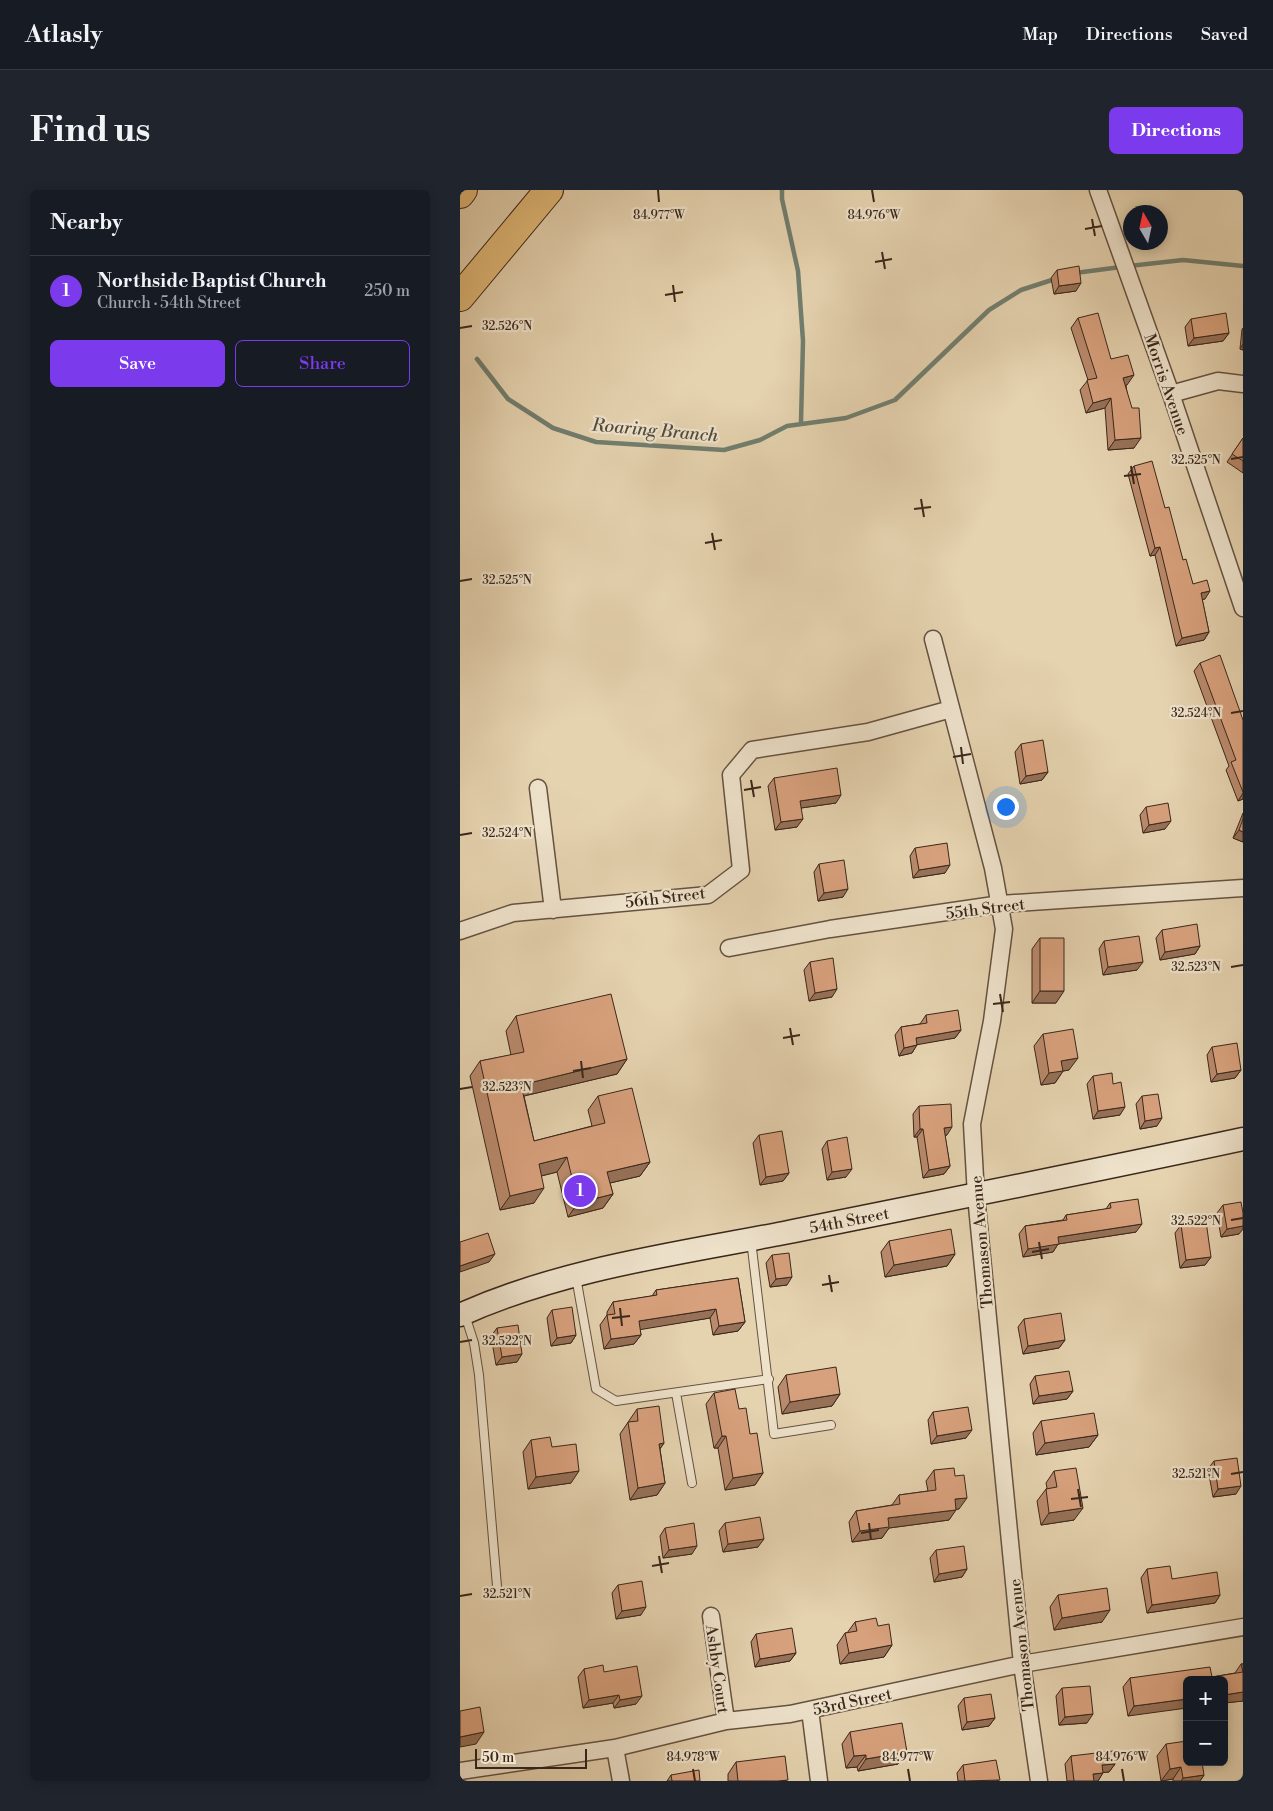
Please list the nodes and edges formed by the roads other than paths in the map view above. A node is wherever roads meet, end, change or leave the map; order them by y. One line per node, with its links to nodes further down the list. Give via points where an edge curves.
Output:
1 (463, 190): 4 (highway)
2 (549, 190): 5 (highway)
3 (1098, 190): 7 (street, Morris Avenue)
4 (460, 194)
5 (460, 297)
6 (1243, 384): 7 (street, via 1218,381)
7 (1171, 394): 8 (street, Morris Avenue)
8 (1243, 608)
9 (933, 640): 10 (street, Thomason Avenue)
10 (951, 709): 13 (street, Thomason Avenue); 14 (street, 56th Street, via 868,732 752,750 731,775 741,870 708,895)
11 (538, 788): 14 (street)
12 (1243, 888): 13 (street, 55th Street)
13 (1001, 904): 16 (street, 55th Street, via 830,929); 18 (street, Thomason Avenue, via 1004,929 994,1012 972,1124)
14 (553, 910): 15 (street, 56th Street, via 513,914)
15 (460, 931)
16 (730, 948)
17 (1243, 1139): 18 (main road, 54th Street)
18 (976, 1196): 19 (main road, 54th Street); 29 (street, Thomason Avenue)
19 (751, 1239): 20 (main road, 54th Street); 22 (lane)
20 (575, 1275): 21 (main road, 54th Street, via 490,1301); 23 (lane, via 596,1389 616,1402)
21 (462, 1314): 26 (lane, via 474,1343 479,1375)
22 (769, 1379): 23 (lane); 24 (lane, via 774,1434)
23 (676, 1393): 25 (lane)
24 (831, 1425)
25 (692, 1483)
26 (497, 1586)
27 (711, 1616): 31 (street, Ashby Court)
28 (1243, 1627): 29 (street, 53rd Street)
29 (1022, 1664): 30 (street, 53rd Street); 36 (street, Thomason Avenue)
30 (810, 1710): 31 (street, 53rd Street); 35 (street)
31 (726, 1721): 32 (street, 53rd Street)
32 (615, 1748): 33 (street, 53rd Street); 34 (street)
33 (460, 1771)
34 (621, 1781)
35 (819, 1781)
36 (1039, 1781)

